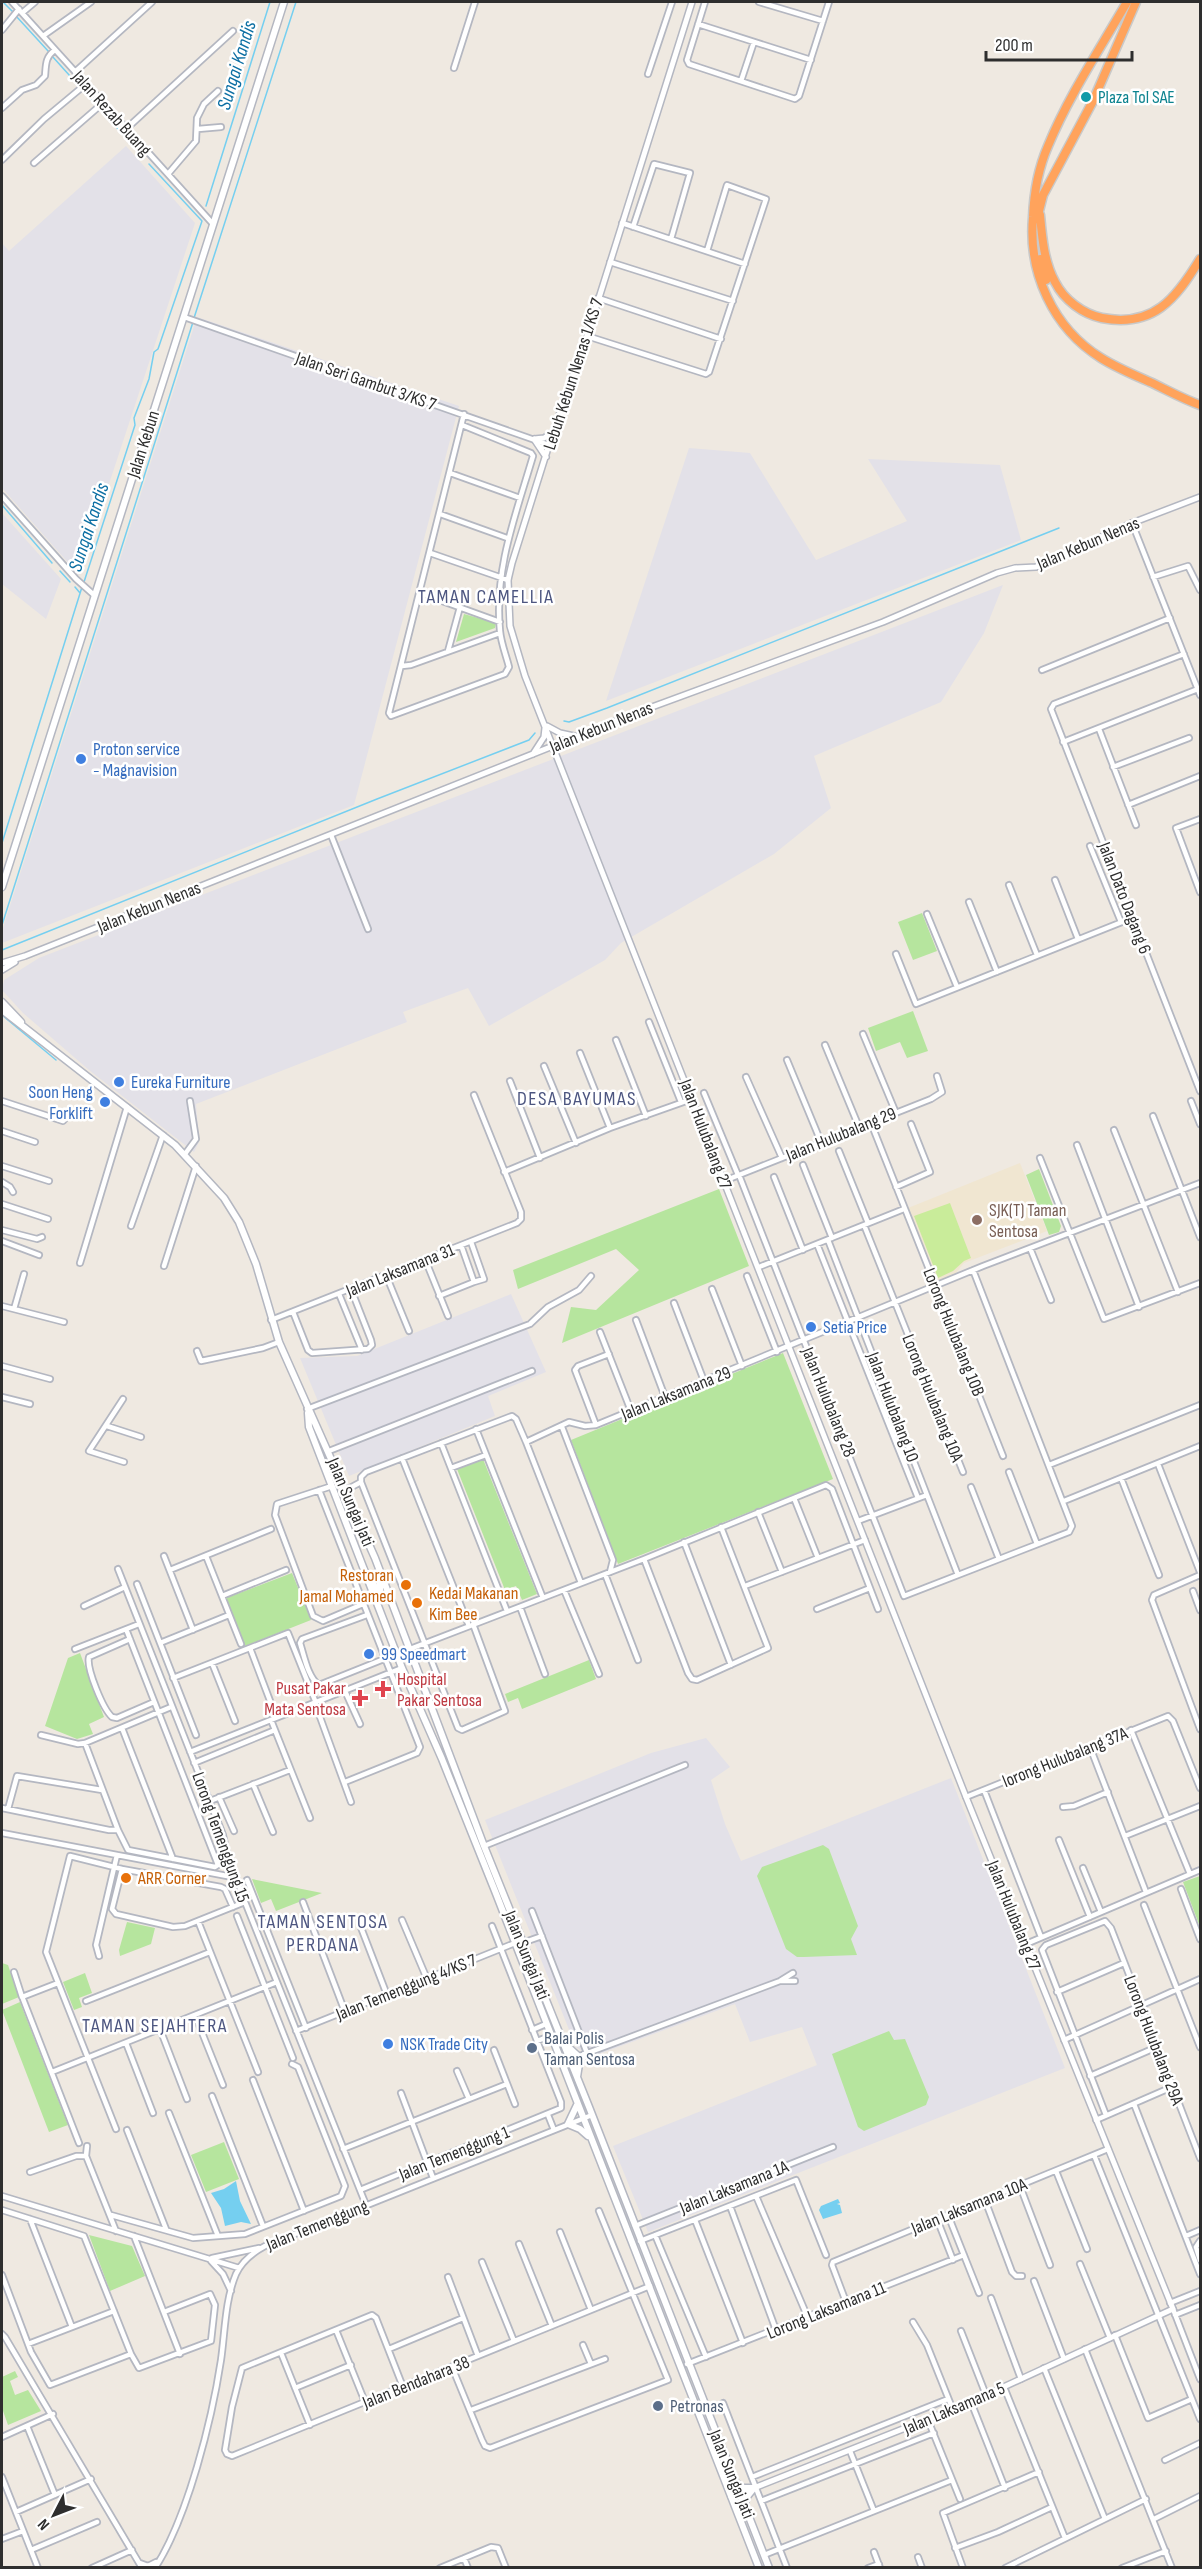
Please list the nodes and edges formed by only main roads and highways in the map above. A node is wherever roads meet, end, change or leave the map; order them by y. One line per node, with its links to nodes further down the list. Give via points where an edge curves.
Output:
1 (284, 2): 10 (main road, Jalan Kebun)
2 (1136, 2): 5 (highway)
3 (1140, 2): 5 (highway)
4 (1126, 3): 9 (highway, via 1047,148 1037,180 1032,229 1037,272 1058,317 1087,348)
5 (1124, 28): 6 (highway, via 1093,101)
6 (1039, 208): 7 (highway, via 1043,245 1054,282 1071,302 1089,314 1125,321 1150,315 1183,287); 8 (highway, via 1037,244)
7 (1200, 259)
8 (1046, 280)
9 (1197, 404)
10 (2, 887)
11 (2, 1002): 13 (main road)
12 (2, 1010): 13 (main road, Jalan Sungai Jati)
13 (30, 1031): 14 (main road, Jalan Sungai Jati, via 163,1135 224,1198 239,1222 256,1264 271,1320)
14 (308, 1411): 15 (main road, Jalan Sungai Jati); 16 (main road, Jalan Sungai Jati, via 309,1427)
15 (375, 1558): 16 (main road, via 380,1590); 17 (main road, Jalan Sungai Jati)
16 (361, 1562): 18 (main road, Jalan Sungai Jati)
17 (409, 1647): 18 (main road, via 393,1623 390,1626); 19 (main road, Jalan Sungai Jati)
18 (396, 1651): 19 (main road, Jalan Sungai Jati)
19 (518, 1943): 20 (main road, Jalan Sungai Jati); 22 (main road, Jalan Sungai Jati)
20 (559, 2033): 21 (main road, Jalan Sungai Jati); 21 (main road, via 570,2050 583,2055)
21 (577, 2077): 24 (main road, Jalan Sungai Jati)
22 (577, 2104): 23 (main road, Jalan Sungai Jati); 23 (main road, via 568,2124)
23 (591, 2138): 26 (main road, Jalan Sungai Jati)
24 (735, 2482): 25 (main road, Jalan Sungai Jati); 25 (main road, via 743,2488 755,2488 746,2498)
25 (745, 2508): 27 (main road, Jalan Sungai Jati)
26 (759, 2568)
27 (769, 2568)

